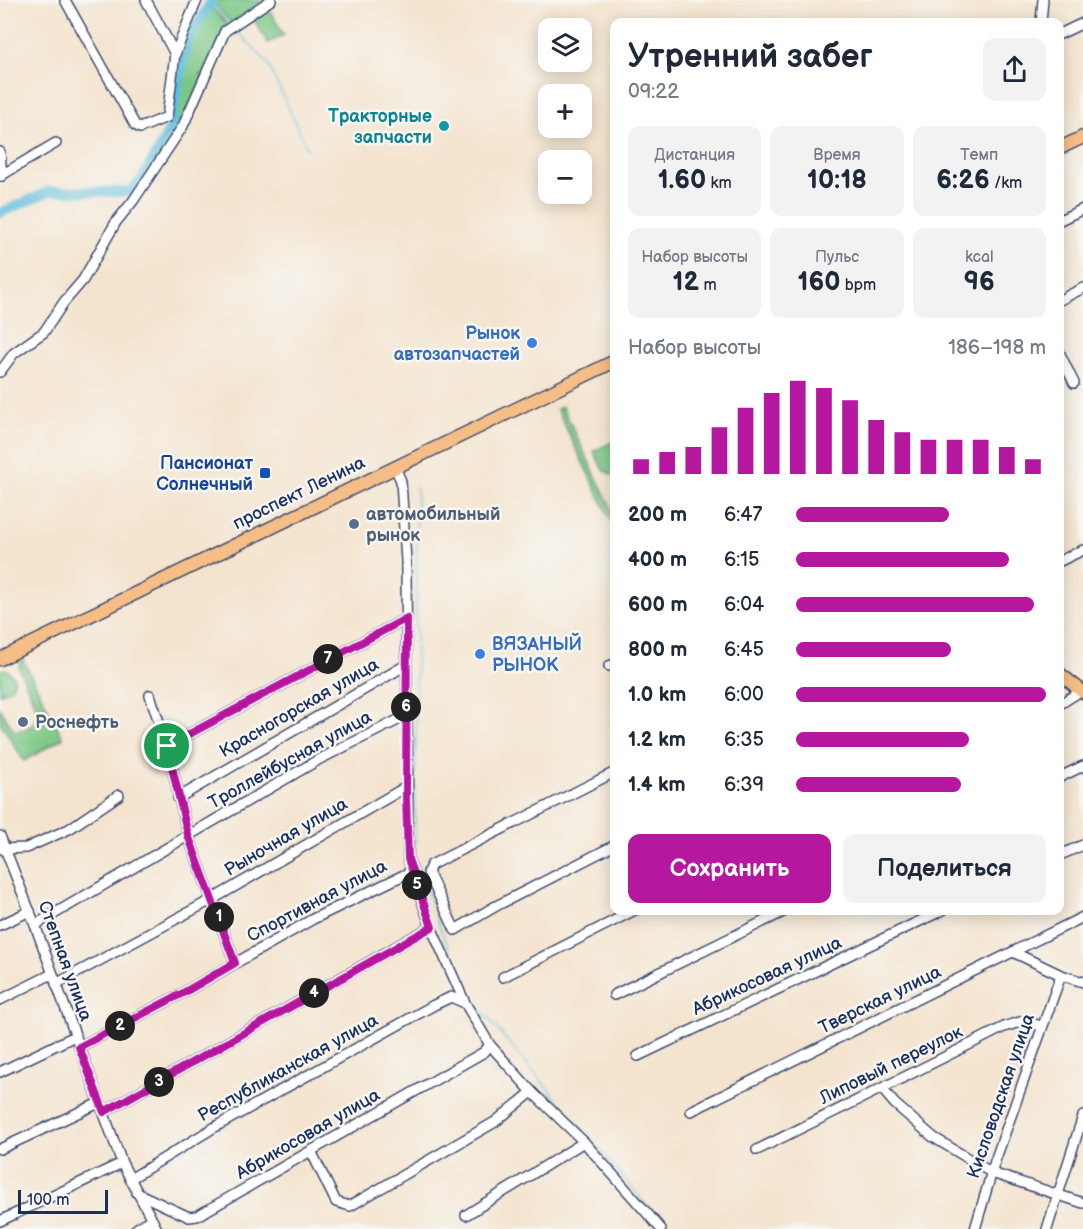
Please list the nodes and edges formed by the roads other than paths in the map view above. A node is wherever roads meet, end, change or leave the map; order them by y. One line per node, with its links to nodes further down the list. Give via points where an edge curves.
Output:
1 (65, 0): 10 (street, via 135,125 145,128)
2 (146, 0): 9 (street)
3 (197, 0): 9 (street)
4 (1043, 0): 6 (street)
5 (266, 1): 11 (street, via 225,31)
6 (1041, 18)
7 (1083, 23): 8 (street)
8 (1064, 32)
9 (175, 54): 10 (street)
10 (167, 117): 11 (street)
11 (181, 124): 23 (street, via 83,280 44,332 14,353)
12 (1083, 137): 14 (main road)
13 (56, 143): 16 (street)
14 (1064, 146)
15 (0, 152): 16 (street)
16 (1, 176)
17 (1083, 209): 18 (street)
18 (1064, 218)
19 (1083, 288): 20 (street)
20 (1064, 298)
21 (1064, 362): 24 (street)
22 (610, 363): 25 (main road, проспект Ленина)
23 (0, 372)
24 (1074, 383)
25 (395, 467): 28 (street, via 401,481); 29 (main road, проспект Ленина)
26 (1083, 550): 27 (street)
27 (1064, 559)
28 (407, 618): 30 (street); 37 (street)
29 (0, 659)
30 (406, 665): 36 (street); 43 (street, Красногорская улица)
31 (1064, 679): 34 (main road)
32 (1064, 684): 34 (main road)
33 (150, 695): 37 (street)
34 (1081, 695): 35 (street)
35 (1064, 702)
36 (406, 716): 41 (street); 44 (street, Троллейбусная улица, via 318,760)
37 (167, 746): 43 (street)
38 (1083, 766): 40 (street)
39 (610, 775): 47 (street, via 431,865 428,872 455,930)
40 (1064, 775)
41 (406, 787): 50 (street, via 408,859); 51 (street, Рыночная улица)
42 (119, 795): 48 (street, via 69,829 26,848)
43 (178, 798): 44 (street)
44 (188, 835): 51 (street); 58 (street, Троллейбусная улица)
45 (0, 836): 48 (street, Степная улица)
46 (1083, 845): 49 (street)
47 (610, 847)
48 (3, 849): 52 (street, Степная улица)
49 (1064, 853)
50 (412, 870): 59 (street); 61 (street, Спортивная улица)
51 (213, 899): 61 (street); 66 (street, Рыночная улица)
52 (30, 911): 57 (street); 58 (street, Степная улица)
53 (625, 915): 64 (street)
54 (777, 915): 67 (street)
55 (934, 915): 74 (street, Абрикосовая улица)
56 (1083, 917): 60 (street, Тверская улица)
57 (0, 925)
58 (35, 925): 62 (street, Степная улица)
59 (432, 927): 69 (street); 78 (street)
60 (1013, 952): 63 (street); 79 (street, Тверская улица)
61 (235, 963): 73 (street, Спортивная улица)
62 (52, 974): 66 (street, Степная улица); 68 (street)
63 (1060, 975): 65 (street); 70 (street, Кисловодская улица)
64 (503, 977)
65 (1083, 982)
66 (56, 984): 71 (street, Степная улица)
67 (614, 995)
68 (0, 1000)
69 (465, 1003): 72 (street); 87 (street, Республиканская улица, via 451,996 215,1127)
70 (1042, 1026): 76 (street, Липовый переулок, via 1023,1021 1004,1027); 86 (street, Кисловодская улица)
71 (75, 1036): 73 (street, Степная улица); 75 (street)
72 (490, 1046): 77 (street); 84 (street, Абрикосовая улица)
73 (79, 1047): 78 (street, Степная улица)
74 (638, 1056)
75 (0, 1072)
76 (883, 1090): 83 (street, Липовый переулок); 86 (street, via 933,1137)
77 (532, 1092): 81 (street); 84 (street, via 495,1122 350,1206 336,1202)
78 (101, 1107): 82 (street); 85 (street, Степная улица)
79 (691, 1111)
80 (1083, 1116): 89 (street)
81 (584, 1142): 91 (street); 96 (street)
82 (0, 1149)
83 (757, 1150)
84 (311, 1151): 88 (street, Абрикосовая улица, via 194,1217)
85 (122, 1163): 87 (street, Степная улица); 93 (street)
86 (992, 1173): 89 (street); 97 (street, Кисловодская улица)
87 (130, 1179): 88 (street, Степная улица)
88 (136, 1192): 92 (street, Степная улица)
89 (1058, 1195): 90 (street); 98 (street)
90 (1083, 1203)
91 (466, 1215)
92 (151, 1219): 94 (street); 95 (street, Степная улица)
93 (0, 1221)
94 (136, 1229)
95 (157, 1229)
96 (661, 1229)
97 (975, 1229)
98 (1047, 1229)

